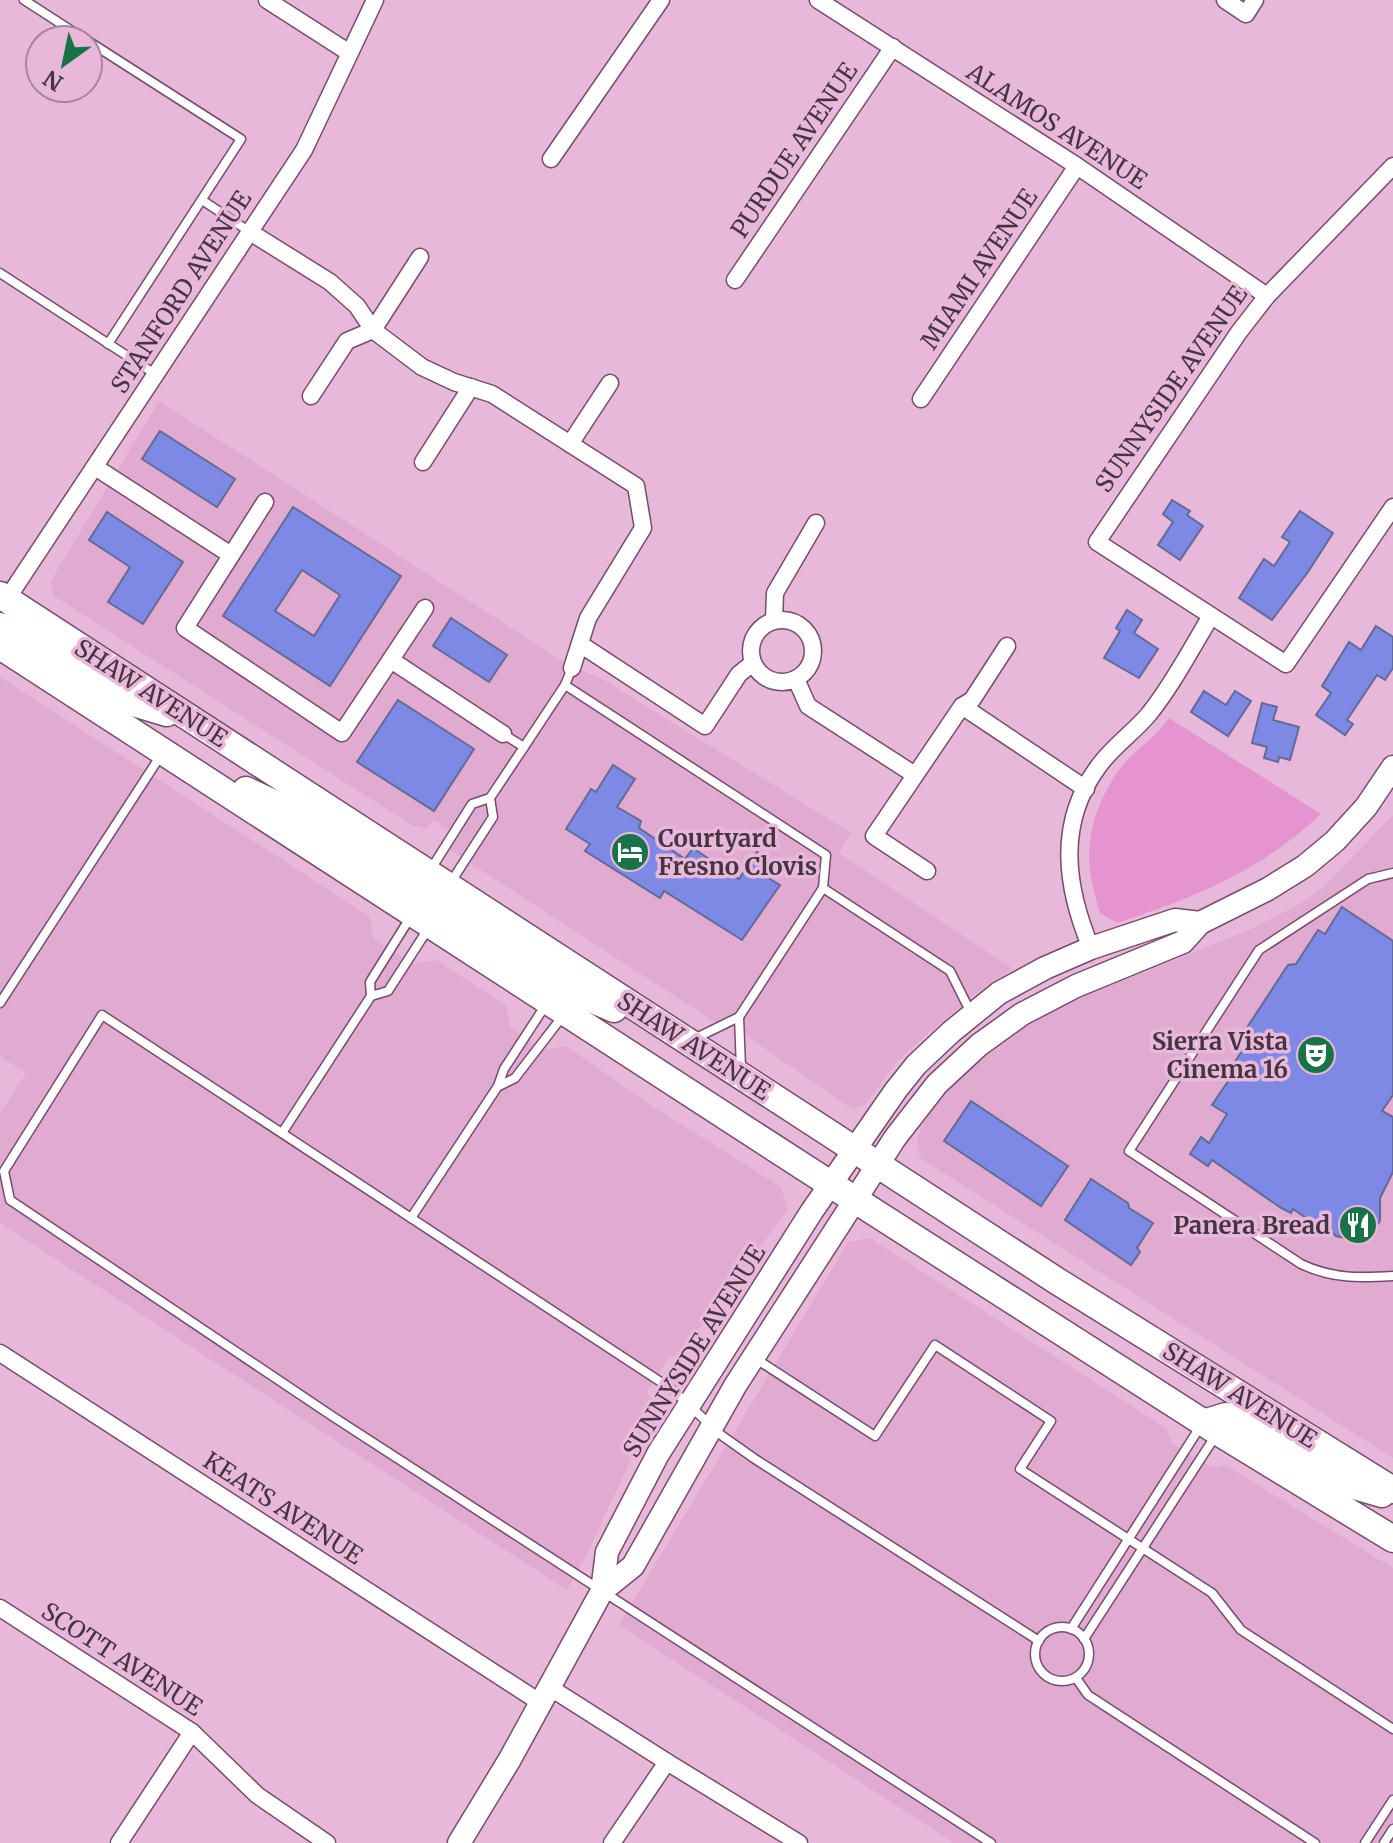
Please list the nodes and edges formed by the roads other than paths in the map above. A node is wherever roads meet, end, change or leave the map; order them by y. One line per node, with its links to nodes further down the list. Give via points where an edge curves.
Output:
1 (24, 0): 8 (lane)
2 (267, 0): 11 (street)
3 (375, 0): 11 (street, STANFORD AVENUE)
4 (661, 0): 12 (street)
5 (818, 0): 9 (street, ALAMOS AVENUE)
6 (1225, 0): 7 (street)
7 (1250, 7)
8 (62, 24)
9 (893, 47): 13 (street, ALAMOS AVENUE); 19 (street, PURDUE AVENUE)
10 (104, 51): 15 (lane, via 241,139)
11 (348, 52): 16 (street, STANFORD AVENUE, via 304,150)
12 (551, 159)
13 (1077, 166): 20 (street, ALAMOS AVENUE); 27 (street, MIAMI AVENUE)
14 (1393, 166): 20 (street, SUNNYSIDE AVENUE)
15 (202, 200): 16 (lane); 22 (lane)
16 (250, 232): 21 (street, via 330,282 357,306); 23 (street, STANFORD AVENUE)
17 (420, 257): 21 (street)
18 (0, 273): 22 (lane)
19 (735, 280)
20 (1267, 296): 37 (street, SUNNYSIDE AVENUE, via 1097,542)
21 (373, 330): 25 (street, via 422,367); 26 (street, via 347,341)
22 (108, 344): 23 (lane)
23 (156, 375): 30 (street, STANFORD AVENUE)
24 (610, 383): 28 (street)
25 (471, 387): 28 (street, via 492,394); 29 (street)
26 (311, 396)
27 (921, 399)
28 (570, 444): 40 (street, via 636,486 643,528 588,618)
29 (423, 462)
30 (95, 467): 34 (street); 35 (street, STANFORD AVENUE)
31 (265, 502): 34 (street)
32 (1393, 507): 37 (street, via 1286,664)
33 (816, 523): 38 (street, via 775,593)
34 (231, 555): 43 (street, via 185,628 342,733)
35 (2, 600): 49 (main road, SHAW AVENUE)
36 (425, 608): 43 (street)
37 (1211, 616): 55 (street, via 1147,717 1096,769)
38 (774, 620): 44 (street, via 751,642); 46 (street, via 796,623 810,639 812,657)
39 (0, 626): 49 (main road, via 15,630 127,701)
40 (580, 644): 44 (street, via 705,726 739,674); 45 (street)
41 (0, 646): 52 (main road, SHAW AVENUE)
42 (1007, 646): 48 (street, via 972,700)
43 (391, 660): 50 (street)
44 (753, 663): 46 (street, via 767,679)
45 (572, 668): 47 (lane)
46 (796, 679): 54 (street, via 808,706)
47 (565, 685): 51 (lane); 60 (lane, via 826,855)
48 (962, 706): 54 (street); 55 (street)
49 (197, 722): 59 (main road, SHAW AVENUE)
50 (503, 734): 51 (lane)
51 (524, 747): 56 (lane)
52 (163, 752): 59 (main road, via 297,814 414,889 427,892); 61 (main road, SHAW AVENUE); 65 (lane)
53 (1393, 767): 62 (main road, via 1366,807 1305,866)
54 (915, 775): 57 (street, via 874,836)
55 (1086, 789): 63 (street, via 1074,819 1069,878)
56 (490, 798): 59 (lane, via 472,804); 59 (lane, via 493,817)
57 (927, 871)
58 (1393, 873): 79 (lane, via 1368,879 1259,950 1129,1151 1317,1272 1355,1279)
59 (438, 880): 69 (main road, SHAW AVENUE)
60 (823, 888): 67 (lane, via 950,971); 68 (lane)
61 (421, 919): 64 (lane, via 370,982); 64 (lane, via 388,991); 66 (main road, SHAW AVENUE); 69 (main road, via 430,905 443,907 572,991)
62 (1200, 923): 63 (main road, SUNNYSIDE AVENUE, via 1175,920); 70 (main road, via 1183,942 1022,1014)
63 (1091, 948): 67 (main road, SUNNYSIDE AVENUE, via 999,993); 70 (main road, via 1081,967 998,1014)
64 (371, 996): 73 (lane)
65 (0, 1003)
66 (557, 1007): 72 (lane, via 504,1069); 72 (lane, via 515,1078); 76 (main road, SHAW AVENUE)
67 (971, 1014): 74 (main road, SUNNYSIDE AVENUE, via 916,1065)
68 (739, 1017): 69 (lane); 71 (lane)
69 (687, 1042): 71 (main road, SHAW AVENUE)
70 (957, 1063): 75 (main road, SUNNYSIDE AVENUE)
71 (741, 1077): 74 (main road, SHAW AVENUE)
72 (498, 1086): 78 (lane)
73 (282, 1133): 78 (lane); 90 (lane, via 102,1015 4,1171 10,1200)
74 (854, 1149): 75 (main road, SHAW AVENUE); 76 (main road, SUNNYSIDE AVENUE)
75 (878, 1164): 77 (main road, SUNNYSIDE AVENUE); 85 (main road, SHAW AVENUE)
76 (830, 1183): 77 (main road, SHAW AVENUE); 82 (main road, SUNNYSIDE AVENUE)
77 (855, 1200): 81 (main road, SUNNYSIDE AVENUE); 84 (main road, SHAW AVENUE)
78 (411, 1218): 82 (lane)
79 (1393, 1276)
80 (0, 1353): 96 (street, KEATS AVENUE)
81 (753, 1357): 83 (main road, SUNNYSIDE AVENUE); 87 (lane, via 875,1436 935,1345 1051,1421 1020,1469)
82 (688, 1403): 83 (lane); 90 (main road, SUNNYSIDE AVENUE, via 607,1552)
83 (711, 1426): 90 (main road, SUNNYSIDE AVENUE, via 633,1566); 94 (lane)
84 (1210, 1428): 86 (main road, via 1216,1417 1238,1419 1341,1482); 87 (lane); 88 (main road, SHAW AVENUE); 89 (lane)
85 (1393, 1490)
86 (1393, 1498)
87 (1128, 1539): 89 (lane); 92 (lane)
88 (1393, 1539)
89 (1143, 1548): 93 (lane); 97 (lane, via 1212,1593 1241,1630)
90 (602, 1591): 96 (main road, SUNNYSIDE AVENUE); 107 (lane)
91 (1, 1611): 98 (street, SCOTT AVENUE)
92 (1071, 1629): 93 (lane); 94 (lane, via 1056,1628)
93 (1084, 1639): 95 (lane, via 1089,1660)
94 (1039, 1641): 95 (lane, via 1036,1658 1043,1673 1059,1681)
95 (1076, 1678): 108 (lane, via 1088,1695)
96 (545, 1695): 99 (street, KEATS AVENUE); 104 (main road, SUNNYSIDE AVENUE)
97 (1393, 1729)
98 (192, 1732): 102 (street); 103 (street, SCOTT AVENUE, via 257,1795)
99 (667, 1762): 105 (street); 106 (street, KEATS AVENUE)
100 (1393, 1800): 109 (lane)
101 (1393, 1829): 110 (lane)
102 (119, 1843)
103 (327, 1843)
104 (459, 1843)
105 (612, 1843)
106 (799, 1843)
107 (991, 1843)
108 (1315, 1843)
109 (1365, 1843)
110 (1384, 1843)

